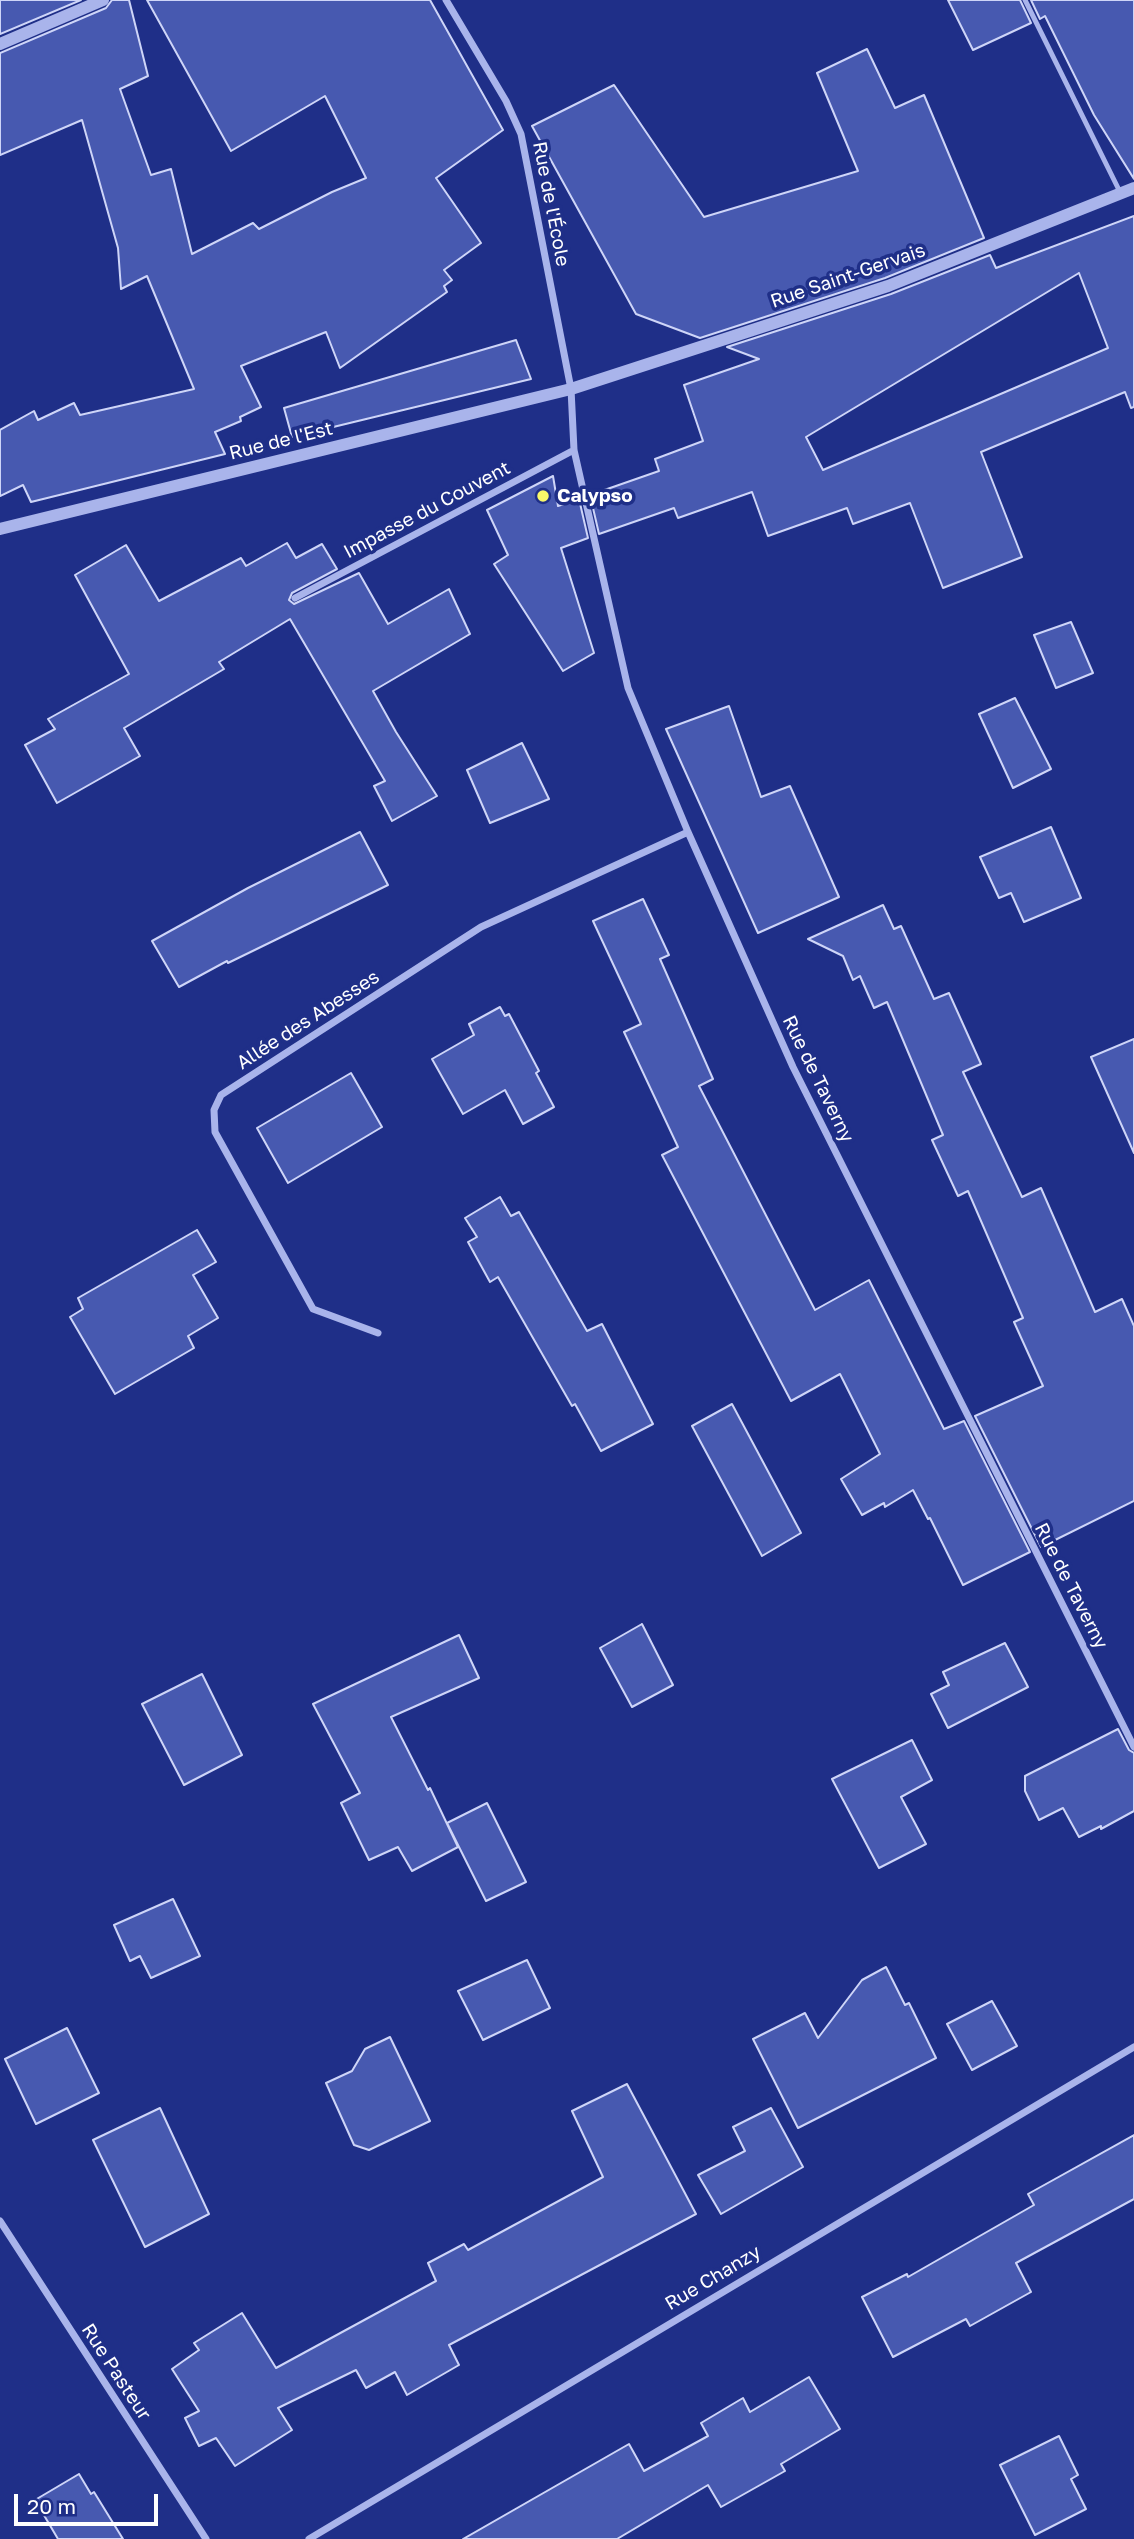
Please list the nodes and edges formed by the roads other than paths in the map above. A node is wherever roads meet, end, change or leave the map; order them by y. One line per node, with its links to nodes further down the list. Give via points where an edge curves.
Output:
1 (103, 0): 4 (street)
2 (446, 0): 7 (street, Rue de l'École, via 522,134)
3 (1025, 0): 6 (lane)
4 (0, 44)
5 (1134, 188): 6 (street, Rue Saint-Gervais)
6 (1121, 194): 7 (street, Rue Saint-Gervais, via 888,286)
7 (571, 389): 8 (street, Rue de Taverny); 9 (street, Rue de l'Est)
8 (574, 450): 10 (street, Impasse du Couvent); 11 (street, Rue de Taverny, via 628,688)
9 (0, 529)
10 (295, 598)
11 (688, 832): 12 (street, Allée des Abesses, via 481,928 221,1095 214,1110 215,1132 313,1309); 13 (street, Rue de Taverny, via 793,1068)
12 (377, 1334)
13 (1134, 1748)
14 (1134, 2047): 17 (street, Rue Chanzy)
15 (0, 2221): 16 (street, Rue Pasteur)
16 (206, 2539)
17 (309, 2539)

